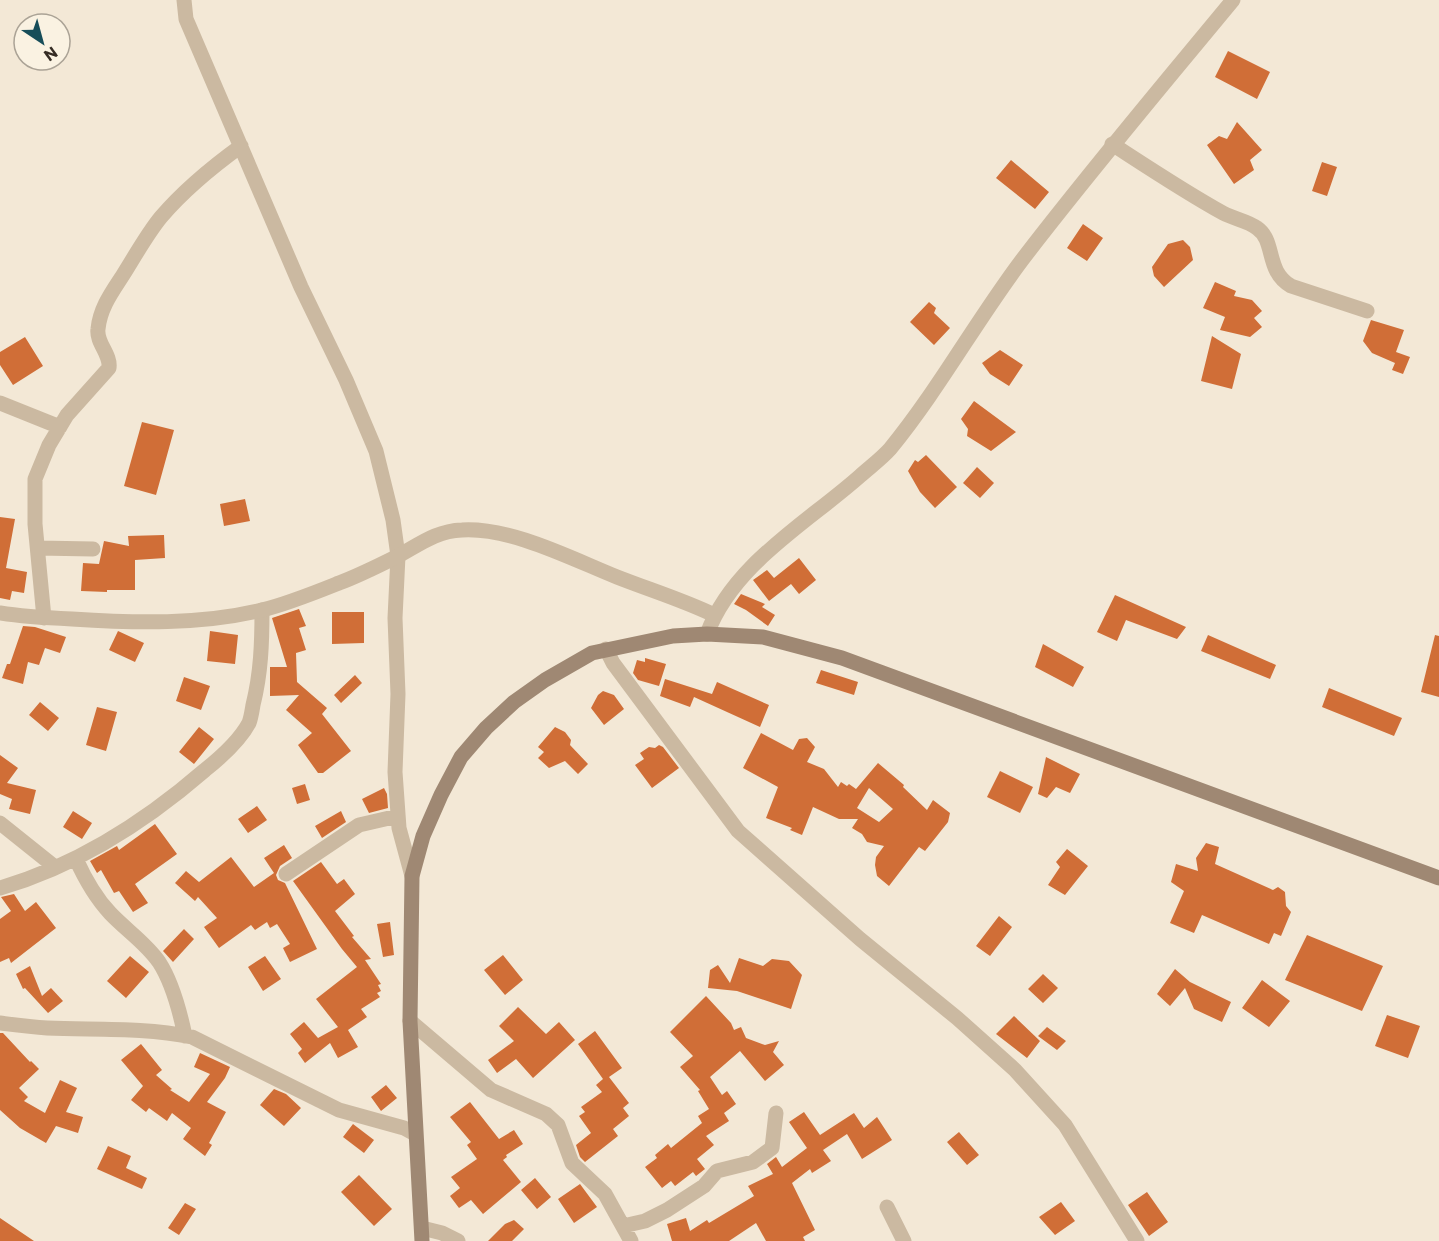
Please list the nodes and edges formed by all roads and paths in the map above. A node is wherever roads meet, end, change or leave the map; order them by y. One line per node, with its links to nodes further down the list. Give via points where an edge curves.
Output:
1 (184, 0): 4 (street, via 186,20)
2 (1233, 0): 3 (street)
3 (1112, 144): 5 (street, via 1225,214 1257,228 1266,237 1271,261 1281,281); 13 (street, via 1020,262 930,398 888,451 759,561)
4 (242, 146): 7 (street, via 216,164 160,218 104,304 97,330 110,361 109,368); 10 (street, via 300,287 376,451)
5 (1367, 311)
6 (0, 403): 7 (street)
7 (60, 427): 8 (street, via 35,479)
8 (38, 548): 9 (street); 14 (street)
9 (93, 549)
10 (398, 556): 11 (street, via 340,583); 13 (street, via 442,533 478,530 526,540); 17 (street, via 394,618)
11 (262, 610): 14 (street, via 129,623); 19 (street, via 260,677 249,723 224,754 184,789)
12 (0, 614): 14 (street)
13 (714, 615): 15 (street)
14 (44, 618)
15 (707, 633): 16 (main road); 23 (main road, via 763,638 842,658)
16 (606, 650): 22 (main road, via 592,653 545,680 514,702 473,742 441,795 423,836); 36 (street, via 738,831 1015,1070 1065,1125)
17 (398, 816): 21 (street, via 359,825); 22 (street)
18 (0, 823): 20 (street)
19 (76, 859): 20 (street); 27 (street, via 95,895 159,963)
20 (55, 867): 24 (street)
21 (286, 874)
22 (412, 876): 25 (main road)
23 (1439, 878)
24 (0, 888)
25 (410, 1021): 29 (main road); 31 (street, via 490,1090 546,1114 558,1125 572,1163 605,1194)
26 (0, 1023): 27 (street)
27 (184, 1036): 29 (street, via 229,1054 339,1110)
28 (776, 1113): 31 (street, via 772,1148 753,1162 717,1171 704,1186 667,1210)
29 (415, 1134): 32 (main road)
30 (887, 1207): 35 (street)
31 (623, 1226): 34 (street)
32 (422, 1234): 33 (street, via 442,1233)
33 (458, 1241)
34 (631, 1241)
35 (904, 1241)
36 (1137, 1241)

